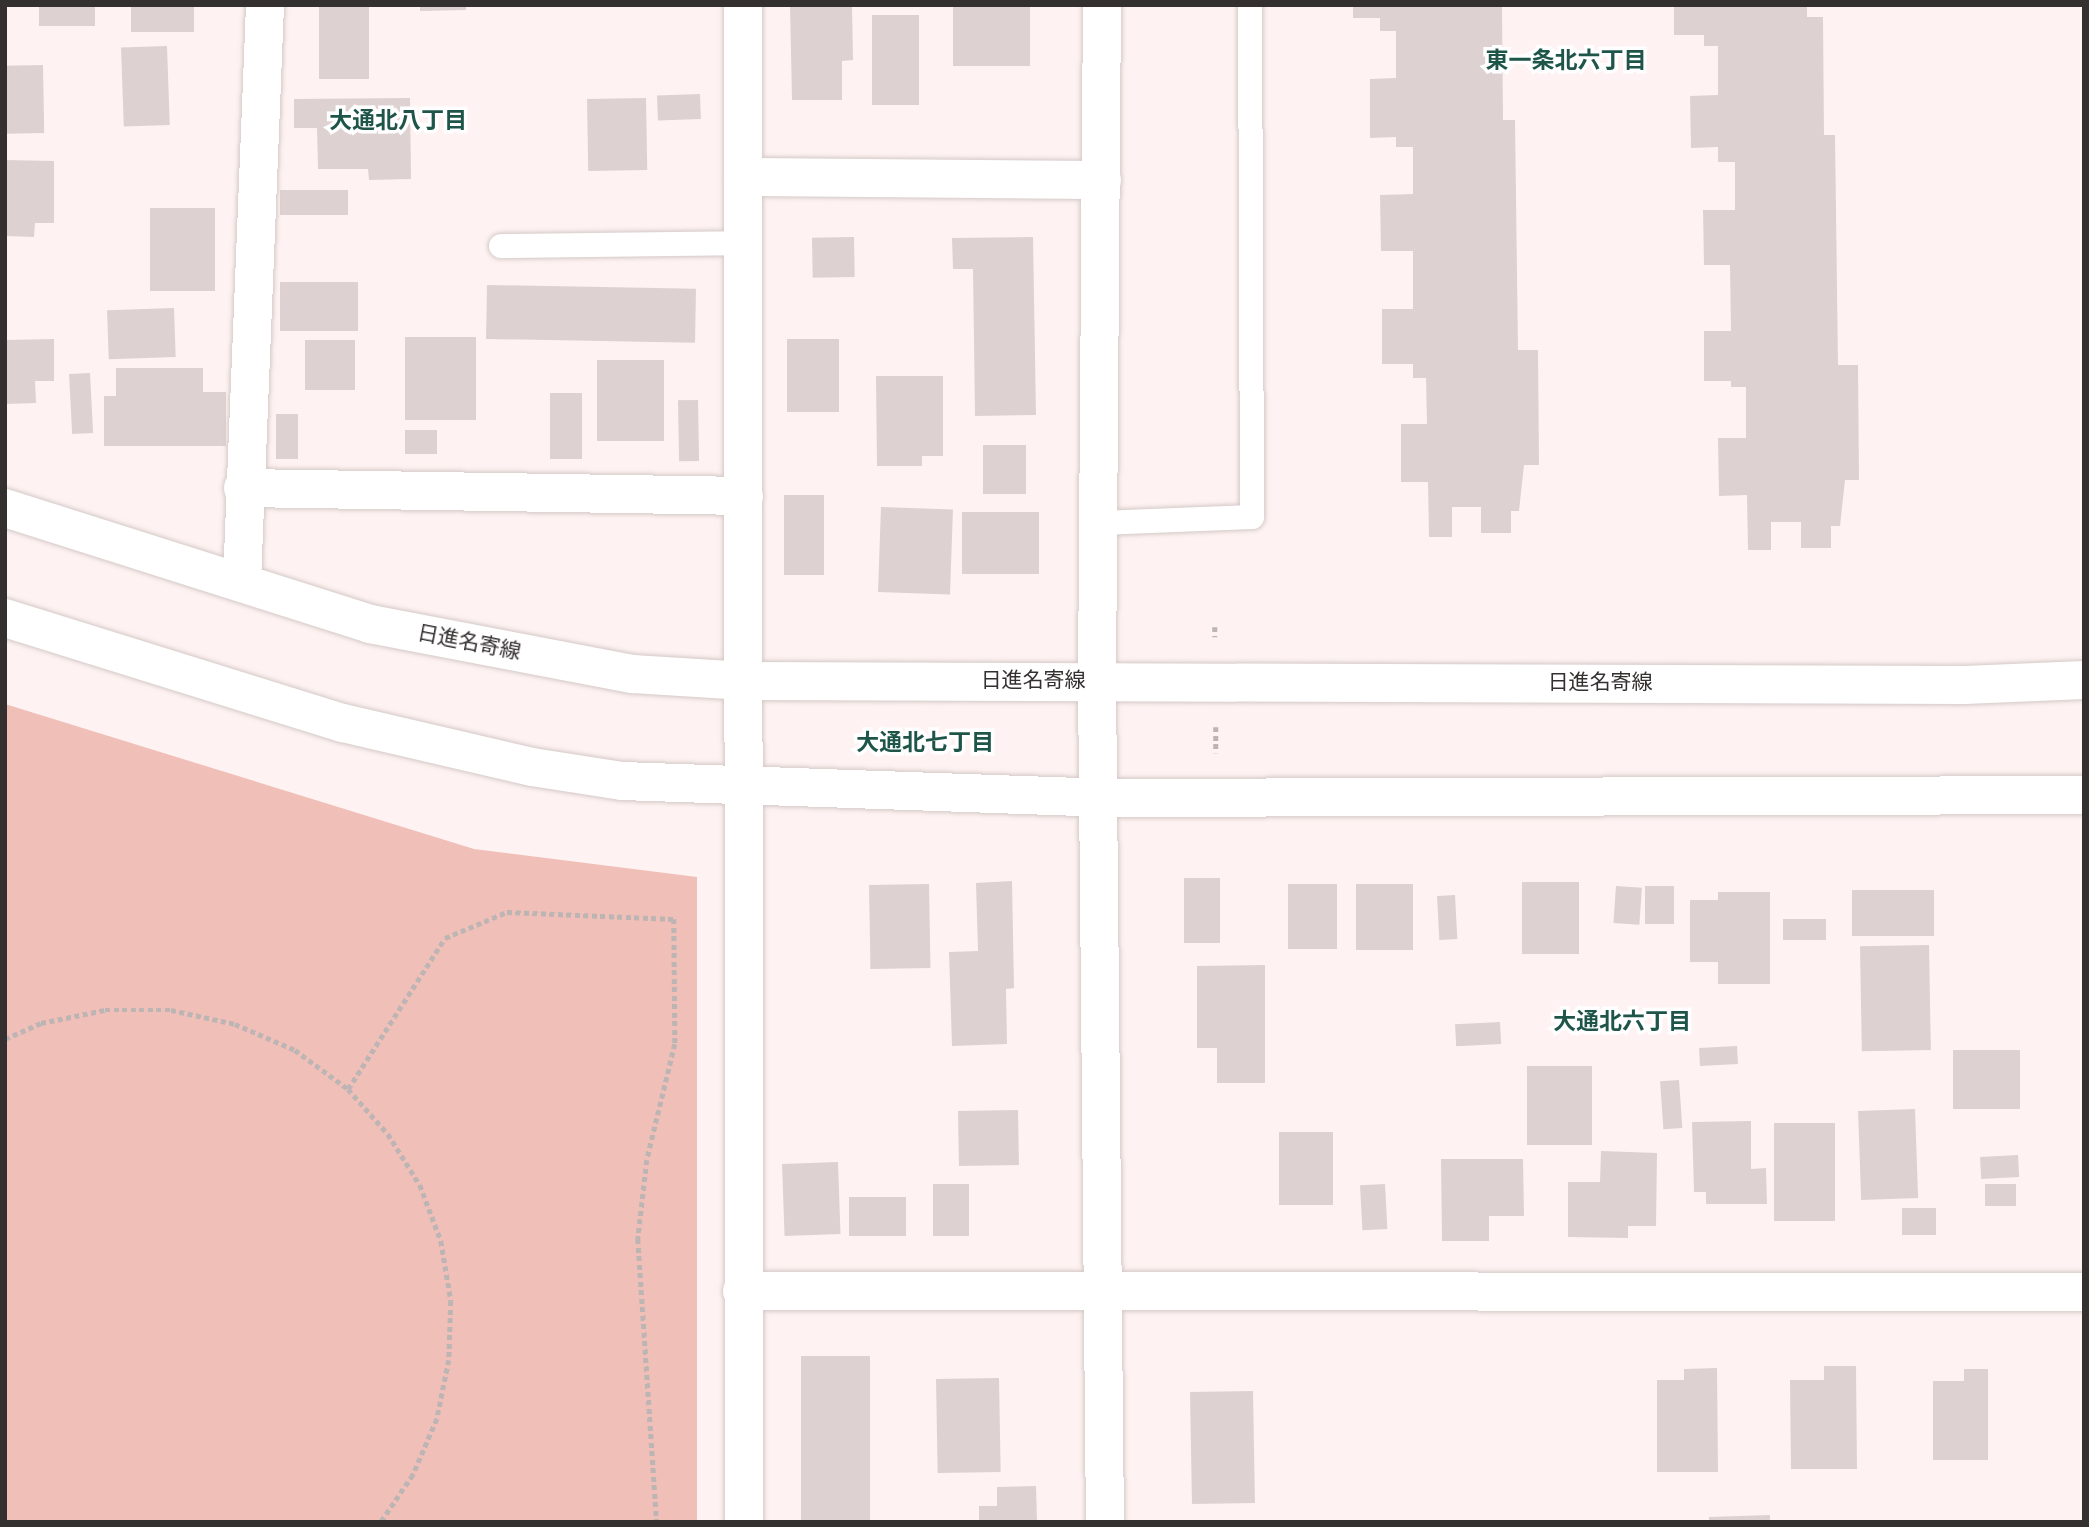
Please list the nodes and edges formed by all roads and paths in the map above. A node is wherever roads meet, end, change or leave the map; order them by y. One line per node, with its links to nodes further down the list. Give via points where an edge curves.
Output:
1 (265, 5): 9 (street)
2 (743, 5): 5 (street)
3 (1102, 5): 6 (street)
4 (1250, 5): 12 (lane, via 1252,517)
5 (743, 177): 6 (street); 7 (street)
6 (1102, 180): 12 (street)
7 (743, 243): 8 (lane); 10 (street)
8 (501, 246)
9 (243, 488): 10 (street); 13 (street)
10 (744, 496): 19 (street)
11 (5, 508): 13 (street, 日進名寄線)
12 (1100, 523): 16 (street)
13 (242, 581): 19 (street, 日進名寄線, via 370,624 633,674)
14 (5, 618): 20 (street, via 343,723 622,781)
15 (1215, 627): 17 (path)
16 (1097, 680): 17 (street, 日進名寄線); 19 (street, 日進名寄線); 23 (street)
17 (1215, 680): 18 (street, 日進名寄線, via 1965,685); 22 (path)
18 (2084, 680)
19 (745, 681): 20 (street)
20 (742, 788): 23 (street); 26 (street)
21 (2084, 795): 22 (street)
22 (1216, 797): 23 (street)
23 (1101, 798): 27 (street)
24 (5, 1039): 25 (path, via 41,1023 105,1010 170,1010 235,1024 295,1050)
25 (348, 1089): 29 (path, via 388,1134 420,1185 441,1241 451,1301 449,1360 437,1419 413,1475); 30 (path, via 445,938 507,912 674,919 676,1044 647,1160 638,1239)
26 (742, 1291): 27 (street); 31 (street)
27 (1104, 1292): 28 (street); 32 (street)
28 (2084, 1292)
29 (381, 1522)
30 (657, 1522)
31 (744, 1522)
32 (1105, 1522)

